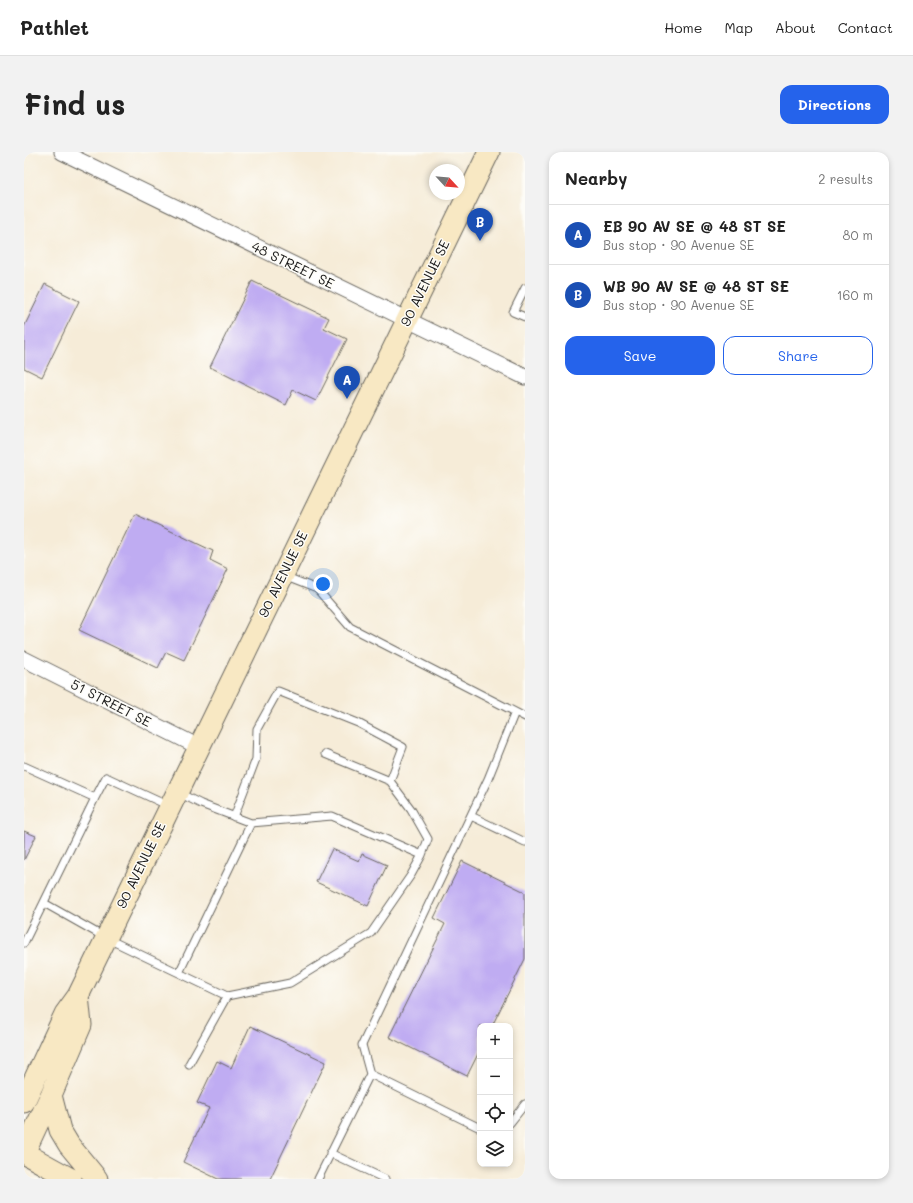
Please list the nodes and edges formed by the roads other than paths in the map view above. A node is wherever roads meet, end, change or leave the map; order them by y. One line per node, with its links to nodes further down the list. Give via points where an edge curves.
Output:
1 (62, 152): 5 (street, 48 STREET SE)
2 (489, 152): 5 (street, 90 AVENUE SE)
3 (525, 288): 4 (lane, via 513,312)
4 (525, 317)
5 (407, 320): 6 (street, 48 STREET SE); 7 (street, 90 AVENUE SE)
6 (525, 377)
7 (282, 576): 9 (lane, via 317,589 350,627); 11 (street, 90 AVENUE SE)
8 (24, 659): 11 (street, 51 STREET SE)
9 (515, 712): 10 (lane); 18 (lane)
10 (525, 717)
11 (199, 747): 16 (street, 90 AVENUE SE)
12 (325, 754): 14 (lane)
13 (24, 766): 15 (lane)
14 (390, 781): 17 (lane, via 404,747 358,723 278,691 257,729 256,760); 21 (lane, via 411,809 428,839)
15 (95, 798): 16 (lane, via 106,777); 22 (lane)
16 (173, 799): 17 (lane, via 201,804); 23 (street, 90 AVENUE SE)
17 (234, 816): 19 (lane)
18 (471, 816): 20 (lane); 31 (lane, via 362,1045)
19 (251, 823): 21 (lane, via 332,816); 25 (lane)
20 (525, 842)
21 (422, 855): 27 (lane, via 371,933 290,983)
22 (44, 903): 23 (lane); 24 (lane)
23 (106, 938): 25 (lane); 26 (street, 90 AVENUE SE)
24 (24, 943)
25 (179, 973): 27 (lane)
26 (78, 996): 28 (street, 90 AVENUE SE, via 65,1014); 32 (street, via 81,1025)
27 (227, 996): 29 (lane)
28 (46, 1056): 30 (street); 33 (street, 90 AVENUE SE)
29 (189, 1064)
30 (24, 1074)
31 (370, 1074): 36 (lane); 38 (lane)
32 (51, 1095): 37 (street); 40 (street, via 60,1130)
33 (24, 1102)
34 (525, 1104): 35 (lane)
35 (513, 1119)
36 (477, 1127)
37 (24, 1153): 39 (street)
38 (330, 1153): 41 (lane); 42 (lane)
39 (71, 1179)
40 (97, 1179)
41 (318, 1179)
42 (385, 1179)

